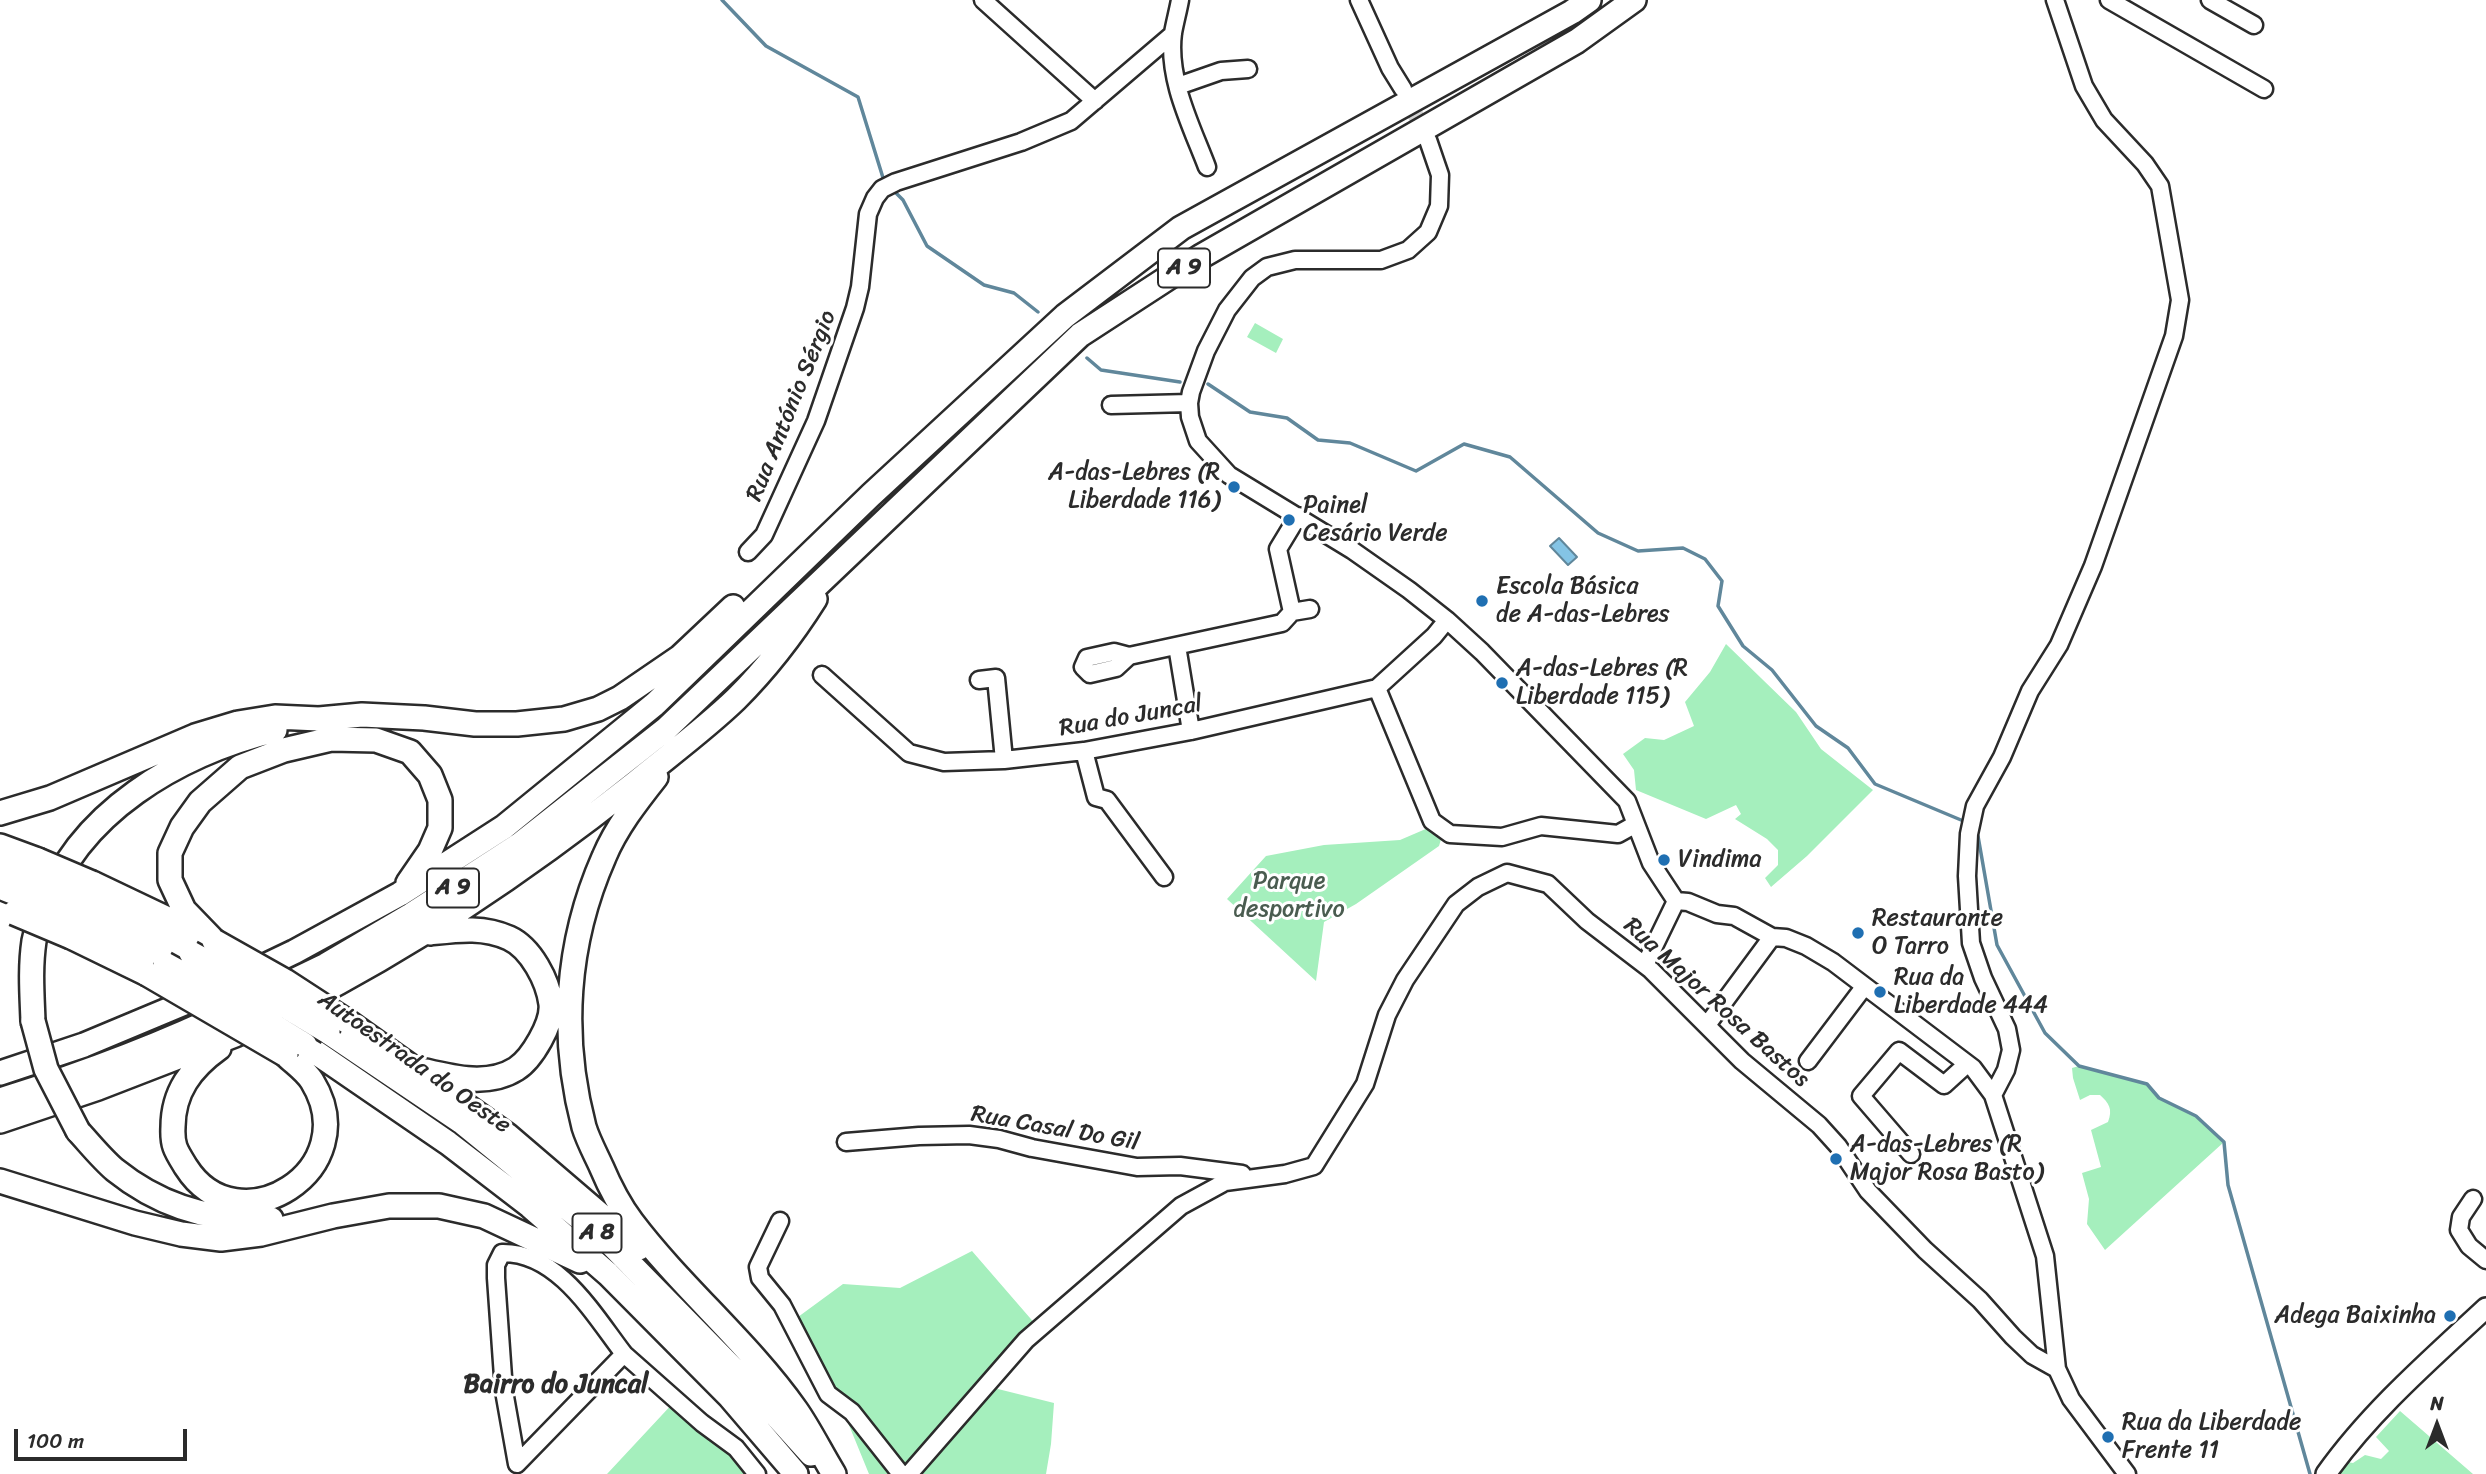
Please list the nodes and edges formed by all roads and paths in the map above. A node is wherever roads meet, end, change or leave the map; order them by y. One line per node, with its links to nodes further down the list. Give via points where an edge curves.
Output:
1 (984, 0): 15 (street)
2 (1180, 0): 10 (street)
3 (1359, 0): 13 (street)
4 (1589, 0): 22 (highway, A 9, via 1181,228 1065,316)
5 (1634, 0): 23 (highway, A 9, via 1577,41 1200,257 1080,335)
6 (2055, 0): 59 (street, via 2084,86 2104,120 2160,186 2180,300 2174,336 2093,566 2059,645 2030,691 1975,806 1967,876 1971,943 2007,1029 2011,1050)
7 (2109, 0): 14 (street)
8 (2210, 0): 9 (street)
9 (2254, 25)
10 (1173, 34): 12 (street); 15 (street, Rua António Sérgio)
11 (1248, 69): 12 (street, via 1221,71)
12 (1178, 86): 17 (street)
13 (1403, 89)
14 (2264, 89)
15 (1095, 101): 21 (street, Rua António Sérgio, via 1051,130 889,186 875,198 868,214 855,309 816,421 764,535)
16 (1428, 140): 18 (street, via 1440,175 1439,205 1428,232 1408,250 1381,260 1295,260 1267,267 1227,310 1206,351)
17 (1207, 167)
18 (1189, 403): 19 (street); 20 (street, via 1198,441 1229,475)
19 (1111, 405)
20 (1298, 516): 25 (street, via 1278,549); 26 (street)
21 (748, 552)
22 (805, 560): 32 (highway, via 756,585 680,657 598,709 564,719 517,724 362,715); 43 (highway, A 9, via 655,704 504,827)
23 (835, 567): 34 (highway, via 793,634 736,699); 60 (highway, A 9, via 667,729 519,845 411,915 326,965 198,1027)
24 (1310, 609): 25 (street)
25 (1292, 612): 27 (street, via 1282,623)
26 (1447, 620): 31 (street, Rua do Juncal); 38 (street, via 1627,801)
27 (1177, 646): 28 (street); 33 (street)
28 (1129, 656)
29 (822, 675): 36 (street, Rua do Juncal, via 909,753 944,762)
30 (979, 680): 36 (street, via 1002,678)
31 (1377, 688): 33 (street, Rua do Juncal); 38 (street, via 1432,821 1450,834 1502,837 1541,826 1618,834)
32 (319, 719): 37 (highway, via 275,717 238,723 195,736 50,798); 67 (highway, bridge, via 251,736 174,769 130,796 92,829 66,862 48,897 34,939 31,981 33,1021 46,1069 78,1131 115,1170 160,1199 217,1218 247,1221)
33 (1191, 730): 35 (street, Rua do Juncal)
34 (680, 747): 46 (highway, via 531,864); 71 (highway, via 639,799 604,855 576,947 568,1032 585,1130 609,1184 631,1220)
35 (1084, 751): 36 (street, Rua do Juncal); 41 (street, via 1096,797 1107,800)
36 (1004, 760)
37 (0, 813)
38 (1636, 824): 44 (street, via 1651,863)
39 (0, 846): 42 (highway)
40 (0, 865): 42 (highway, Autoestrada do Oeste / A 8)
41 (1164, 877)
42 (16, 890): 45 (highway, Autoestrada do Oeste / A 8, bridge); 45 (highway, bridge)
43 (400, 894): 48 (highway, via 440,828 440,800 430,775 410,752 376,740 331,738 284,750 240,767 200,802 170,853 170,880 184,910); 58 (highway, A 9, via 182,1006)
44 (1676, 901): 47 (street, via 1734,916); 49 (street)
45 (81, 910): 48 (highway); 52 (highway, Autoestrada do Oeste / A 8, bridge, via 138,925); 54 (highway, Autoestrada do Oeste / A 8, bridge, via 156,969 237,1004)
46 (425, 934): 53 (highway); 57 (highway, via 468,929 512,939 534,960 551,1006 542,1037 516,1069 477,1079)
47 (1772, 937): 50 (street, via 1806,946); 51 (street)
48 (214, 942): 52 (highway, bridge, via 285,981)
49 (1645, 965): 51 (street, Rua Major Rosa Bastos); 64 (street, Rua Major Rosa Bastos, via 1548,884 1507,873 1478,887 1456,904 1405,980 1387,1015 1365,1084 1314,1166)
50 (1864, 987): 55 (street); 56 (street)
51 (1707, 1025): 74 (street, Rua Major Rosa Bastos, via 1742,1061 1819,1125 1868,1191 2013,1337)
52 (338, 1027): 57 (highway); 77 (highway, Autoestrada do Oeste / A 8, via 608,1241)
53 (235, 1035): 54 (highway, via 197,1066 173,1108 172,1146 194,1181 217,1195 249,1202 286,1192 318,1157 325,1138 325,1113); 61 (highway)
54 (295, 1050): 70 (highway, Autoestrada do Oeste / A 8, via 458,1151)
55 (1808, 1061)
56 (1967, 1064): 59 (street); 63 (street, via 1944,1085 1899,1051 1861,1096)
57 (413, 1067): 71 (highway, via 507,1135)
58 (0, 1073)
59 (1993, 1095): 74 (street, via 2045,1256)
60 (0, 1100)
61 (0, 1121)
62 (846, 1142): 64 (street, Rua Casal Do Gil, via 969,1135 1137,1167 1180,1166)
63 (1911, 1154)
64 (1257, 1177): 79 (street, Rua Major Rosa Bastos, via 1225,1182 1181,1206 1026,1340)
65 (0, 1181): 67 (highway, via 181,1234 221,1239)
66 (2473, 1199): 69 (street, via 2461,1217 2459,1230 2469,1246)
67 (334, 1216): 70 (highway, via 389,1206 439,1206 516,1229)
68 (780, 1222): 78 (street, via 758,1267 760,1278 782,1305 828,1394 852,1412)
69 (2486, 1259)
70 (608, 1274): 76 (highway, Autoestrada do Oeste / A 8, via 730,1397)
71 (695, 1296): 77 (highway, via 797,1410)
72 (2486, 1308): 81 (main road, via 2381,1409)
73 (624, 1353): 73 (street, via 517,1464 504,1391 496,1278 502,1253 545,1264 573,1289); 75 (street, via 736,1448)
74 (2057, 1369): 80 (street, via 2071,1399)
75 (757, 1474)
76 (796, 1474)
77 (831, 1474)
78 (901, 1474)
79 (909, 1474)
80 (2127, 1474)
81 (2326, 1474)

